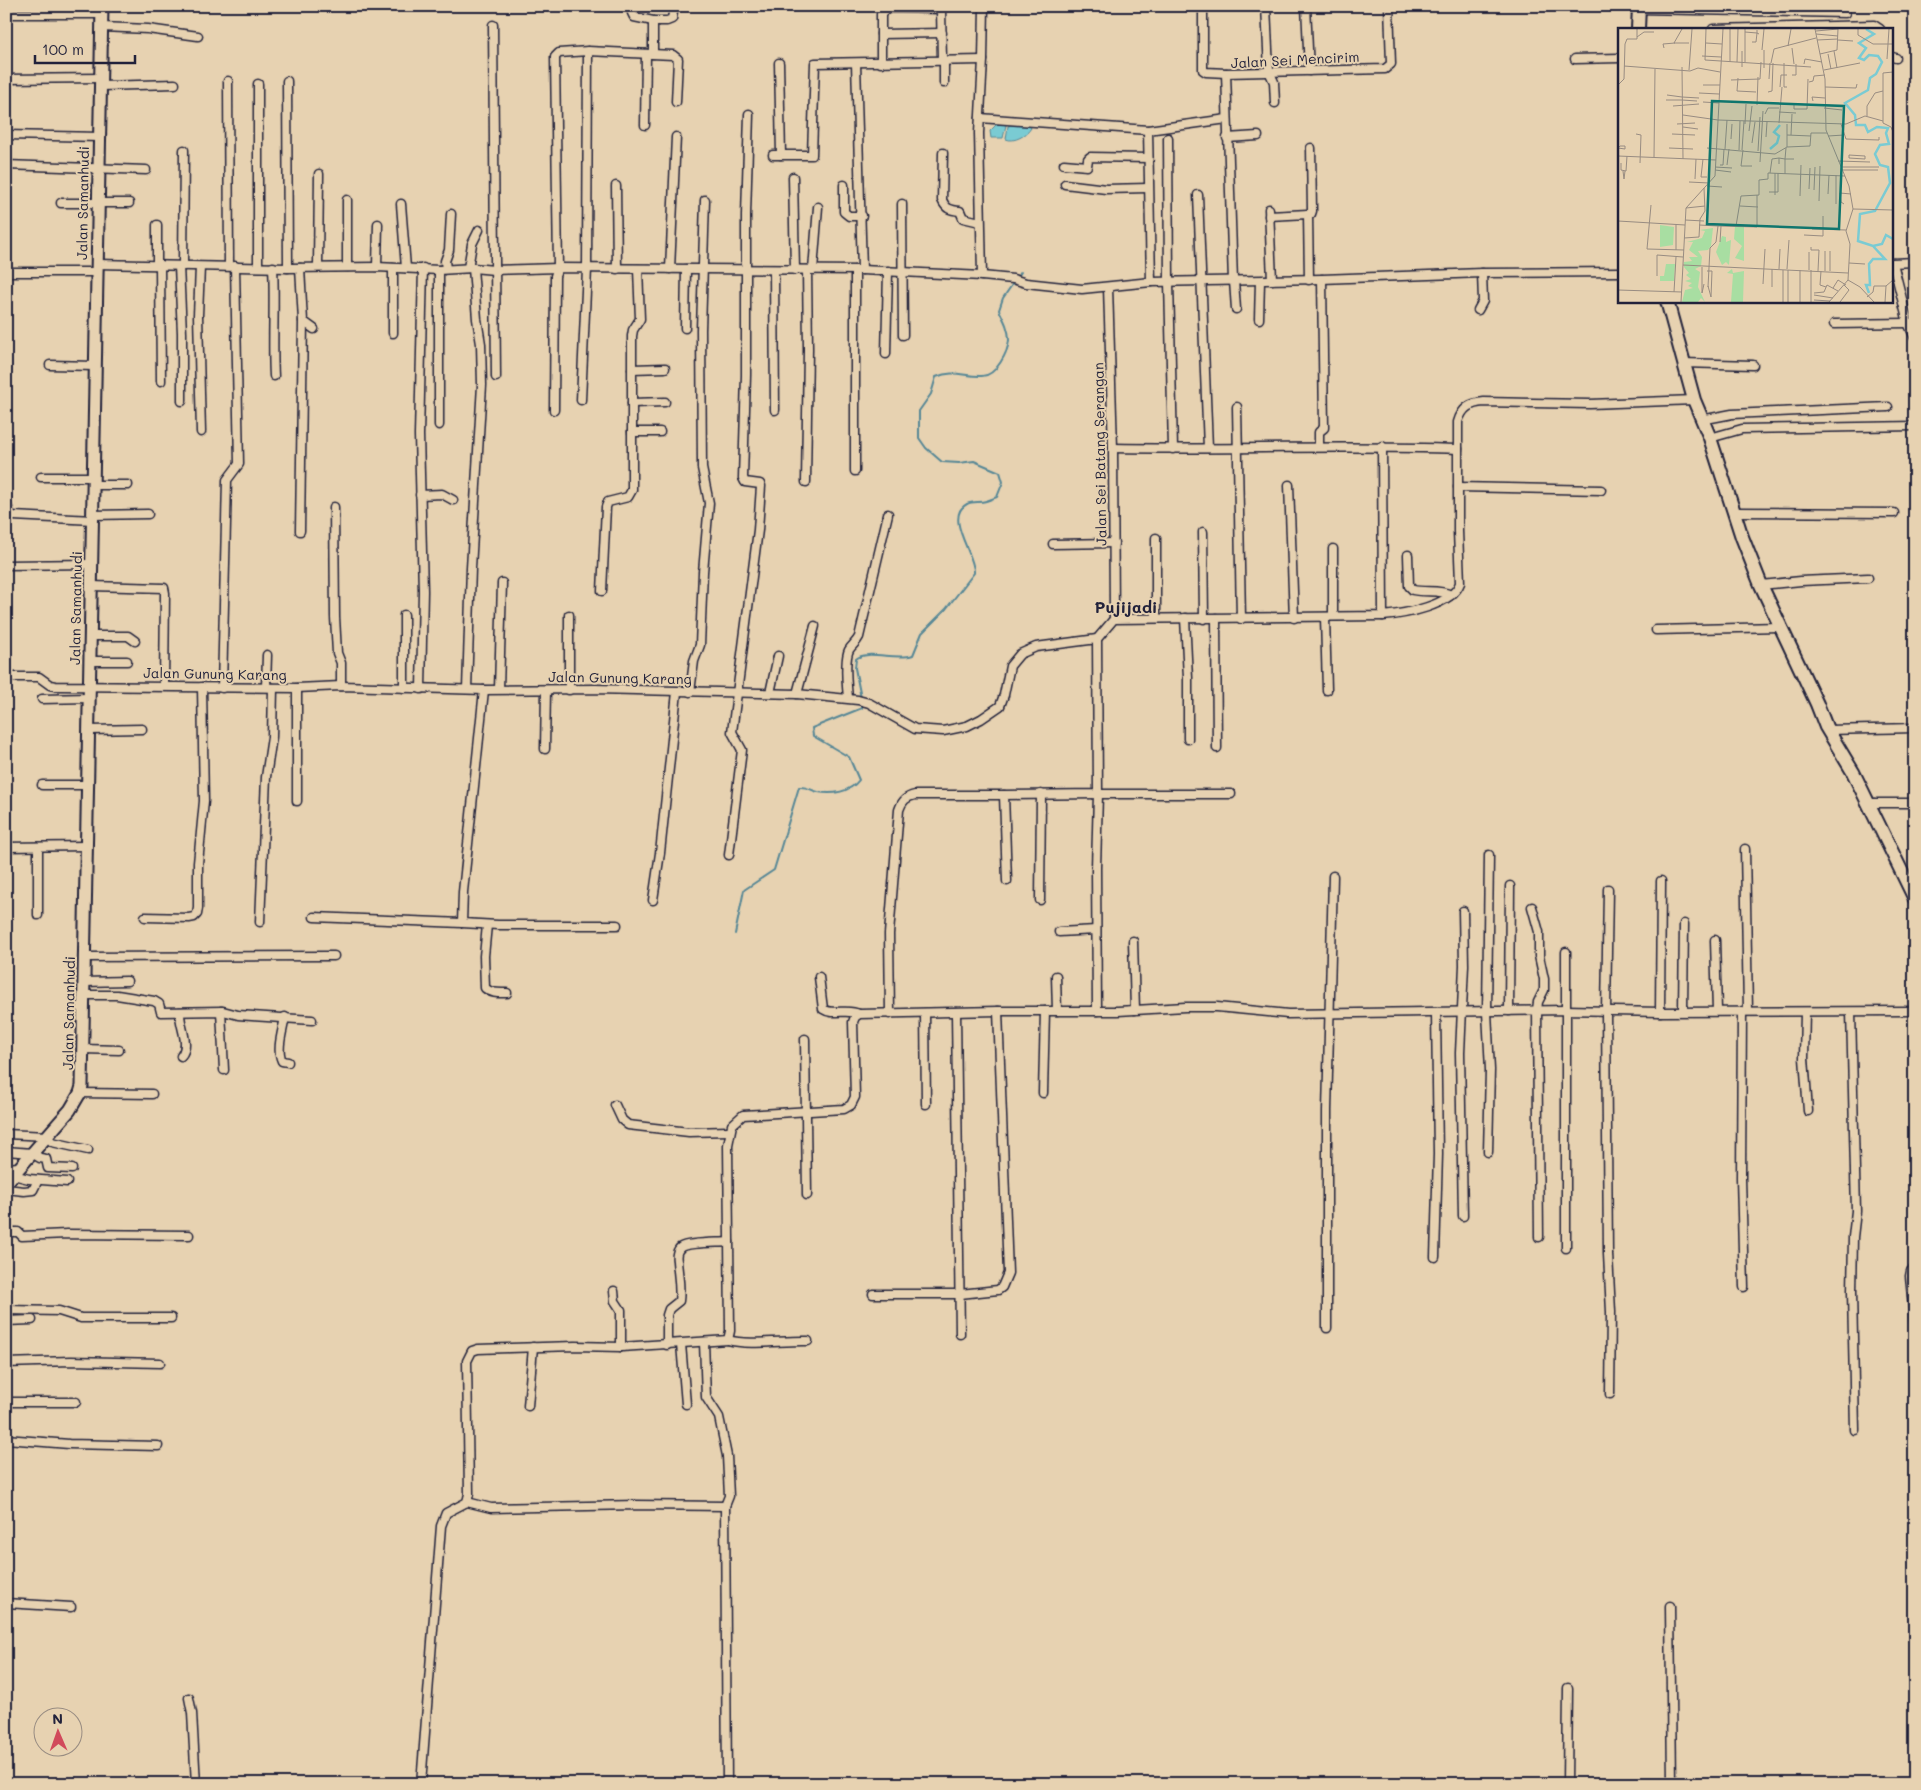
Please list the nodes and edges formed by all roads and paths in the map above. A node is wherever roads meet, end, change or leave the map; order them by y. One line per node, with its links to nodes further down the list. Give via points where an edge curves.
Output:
1 (632, 6): 12 (street, via 634,17)
2 (674, 6): 12 (street, via 670,20)
3 (984, 6): 26 (street)
4 (1266, 6): 30 (street)
5 (1306, 6): 31 (street)
6 (1390, 6): 31 (street, Jalan Sei Mencirim, via 1389,67)
7 (1639, 8): 10 (street); 15 (main road)
8 (102, 10): 11 (street); 14 (street, Jalan Samanhudi)
9 (1203, 10): 32 (street, via 1204,70)
10 (1845, 13)
11 (6, 14)
12 (653, 21): 22 (street)
13 (493, 25): 109 (street)
14 (102, 27): 20 (street); 36 (street, Jalan Samanhudi)
15 (1638, 28)
16 (1765, 28): 17 (street, via 1874,25)
17 (1878, 28)
18 (942, 33): 19 (street); 19 (street, via 942,9 888,8 881,14); 25 (street)
19 (881, 34): 29 (street)
20 (198, 36)
21 (588, 52): 22 (street); 102 (street, via 559,53 555,57); 104 (street)
22 (649, 54): 40 (street, via 673,55 678,59); 45 (street)
23 (1618, 58): 24 (street)
24 (1575, 59)
25 (943, 60): 26 (street); 29 (street); 37 (street)
26 (983, 60): 43 (street)
27 (778, 63): 28 (street, via 777,155 812,155 815,63)
28 (856, 63): 29 (street); 78 (street)
29 (881, 63)
30 (1270, 71): 31 (street, Jalan Sei Mencirim); 32 (street, Jalan Sei Mencirim); 41 (street)
31 (1308, 71)
32 (1226, 73): 44 (street, Jalan Sei Mencirim)
33 (6, 79): 36 (street)
34 (228, 81): 87 (street)
35 (287, 81): 96 (street)
36 (101, 82): 38 (street); 50 (street, Jalan Samanhudi)
37 (944, 82)
38 (175, 84)
39 (258, 84): 89 (street)
40 (676, 102)
41 (1275, 103)
42 (749, 114): 111 (street)
43 (980, 118): 46 (street); 79 (street)
44 (1227, 119): 46 (street); 52 (street, Jalan Sei Mencirim)
45 (645, 125)
46 (1148, 130): 56 (street)
47 (6, 135): 50 (street)
48 (1258, 136): 52 (street)
49 (676, 137): 106 (street)
50 (100, 138): 59 (street, Jalan Samanhudi)
51 (1168, 138): 128 (street)
52 (1228, 138): 125 (street, Jalan Sei Mencirim)
53 (1311, 148): 77 (street, via 1312,211)
54 (184, 150): 86 (street)
55 (943, 153): 79 (street, via 942,200 945,207 960,211 963,218)
56 (1148, 158): 57 (street, via 1090,157 1086,170); 66 (street)
57 (1064, 164)
58 (6, 165): 59 (street)
59 (99, 167): 60 (street); 71 (street, Jalan Samanhudi)
60 (146, 170)
61 (318, 174): 90 (street)
62 (793, 177): 113 (street)
63 (1065, 184): 66 (street, via 1106,189)
64 (844, 185): 78 (street, via 844,212 849,216)
65 (616, 186): 105 (street)
66 (1148, 188): 127 (street)
67 (1198, 195): 129 (street)
68 (347, 200): 91 (street)
69 (705, 200): 108 (street)
70 (61, 203): 71 (street)
71 (98, 203): 72 (street); 94 (street, Jalan Samanhudi)
72 (129, 203)
73 (401, 204): 99 (street)
74 (902, 204): 117 (street)
75 (818, 206): 114 (street)
76 (451, 214): 103 (street, via 450,250)
77 (1308, 214): 122 (street, via 1269,212); 123 (street)
78 (862, 216): 115 (street)
79 (980, 222): 121 (street)
80 (378, 224): 92 (street)
81 (157, 225): 85 (street)
82 (479, 230): 101 (street, via 472,244)
83 (1915, 262): 84 (street)
84 (1894, 263)
85 (158, 265): 86 (street); 94 (street); 152 (street)
86 (181, 266): 88 (street); 155 (street)
87 (232, 266): 88 (street); 89 (street); 235 (street, via 239,464 227,480)
88 (200, 267): 165 (street)
89 (258, 267): 95 (street)
90 (318, 267): 91 (street); 97 (street)
91 (347, 267): 92 (street)
92 (377, 267): 98 (street)
93 (1894, 267): 136 (street)
94 (97, 268): 118 (street); 147 (street, Jalan Samanhudi)
95 (274, 268): 96 (street); 150 (street)
96 (288, 268): 97 (street)
97 (300, 268): 135 (street)
98 (393, 268): 99 (street); 140 (street)
99 (406, 268): 100 (street)
100 (423, 268): 103 (street); 184 (street)
101 (470, 268): 103 (street); 109 (street); 239 (street, via 481,344 482,386)
102 (558, 268): 104 (street); 109 (street); 160 (street, via 555,276)
103 (443, 269): 163 (street)
104 (586, 269): 105 (street); 153 (street)
105 (617, 269): 110 (street)
106 (670, 269): 107 (street); 110 (street)
107 (686, 269): 108 (street); 138 (street)
108 (704, 269): 111 (street); 246 (street, via 702,468 710,503 700,645 694,661)
109 (494, 270): 151 (street)
110 (638, 270): 149 (street, via 640,319 632,336)
111 (746, 270): 112 (street); 247 (street, via 743,478 745,482 761,486)
112 (774, 270): 113 (street); 161 (street)
113 (795, 270): 114 (street)
114 (810, 270): 115 (street); 179 (street)
115 (858, 270): 116 (street); 176 (street)
116 (888, 271): 117 (street); 143 (street)
117 (904, 271): 121 (street); 141 (street)
118 (6, 272)
119 (1618, 272): 120 (street)
120 (1482, 273): 124 (street); 133 (street, via 1483,300)
121 (982, 276): 130 (street, via 1065,288)
122 (1272, 280): 123 (street); 126 (street)
123 (1309, 280): 124 (street)
124 (1322, 280): 169 (street, via 1324,428 1319,432)
125 (1233, 281): 126 (street); 129 (street); 132 (street, Jalan Sei Mencirim)
126 (1260, 281): 134 (street)
127 (1151, 282): 128 (street); 130 (street)
128 (1169, 282): 129 (street); 174 (street)
129 (1202, 282): 173 (street)
130 (1108, 288): 172 (street, Jalan Sei Batang Serangan)
131 (1667, 302): 144 (main road)
132 (1236, 309)
133 (1478, 310)
134 (1259, 319)
135 (303, 321): 139 (street); 193 (street)
136 (1908, 323): 137 (street); 142 (street)
137 (1834, 324)
138 (686, 328)
139 (314, 329)
140 (393, 333)
141 (904, 335)
142 (1915, 338)
143 (886, 354)
144 (1682, 363): 145 (street); 154 (main road)
145 (1753, 365)
146 (50, 366): 147 (street)
147 (95, 366): 178 (street, Jalan Samanhudi)
148 (665, 368): 149 (street)
149 (632, 369): 157 (street)
150 (274, 376)
151 (496, 377)
152 (161, 381)
153 (581, 400)
154 (1694, 400): 162 (main road); 175 (street, via 1600,404 1484,402 1470,405 1460,415)
155 (182, 401)
156 (666, 402): 157 (street)
157 (632, 403): 166 (street)
158 (1237, 407): 171 (street)
159 (1888, 408): 162 (street, via 1732,414)
160 (554, 410)
161 (775, 410)
162 (1701, 420): 168 (main road)
163 (439, 425)
164 (1915, 426): 168 (street, via 1742,429)
165 (201, 432)
166 (632, 432): 167 (street); 206 (street, via 632,490 628,497 610,501 606,507)
167 (660, 432)
168 (1710, 438): 188 (main road)
169 (1319, 446): 170 (street); 171 (street)
170 (1382, 446): 175 (street); 210 (street)
171 (1238, 447): 173 (street); 218 (street)
172 (1113, 448): 174 (street); 196 (street, Jalan Sei Batang Serangan)
173 (1208, 448): 174 (street)
174 (1173, 449)
175 (1458, 449): 182 (street)
176 (855, 471)
177 (41, 478): 178 (street)
178 (93, 481): 180 (street); 192 (street, Jalan Samanhudi)
179 (806, 482)
180 (128, 485)
181 (1289, 485): 215 (street)
182 (1458, 487): 183 (street); 207 (street, via 1460,579)
183 (1600, 490)
184 (420, 495): 185 (street, via 442,494); 238 (street, via 423,591)
185 (453, 500)
186 (6, 502): 192 (street, via 13,516)
187 (334, 507): 232 (street, via 335,617)
188 (1734, 512): 189 (street); 204 (main road)
189 (1894, 513)
190 (148, 514): 192 (street)
191 (888, 514): 251 (street, via 859,637 849,650 847,659)
192 (93, 518): 201 (street, Jalan Samanhudi)
193 (300, 530)
194 (1203, 532): 217 (street)
195 (1156, 538): 212 (street)
196 (1114, 543): 197 (street); 216 (street, Jalan Sei Batang Serangan)
197 (1053, 544)
198 (1333, 549): 211 (street)
199 (1408, 555): 207 (street, via 1409,586 1413,590)
200 (6, 564): 201 (street)
201 (92, 564): 205 (street, Jalan Samanhudi)
202 (1868, 578): 204 (street)
203 (502, 583): 240 (street)
204 (1761, 585): 220 (main road)
205 (91, 586): 222 (street, Jalan Samanhudi); 231 (street, via 164,588)
206 (602, 590)
207 (1451, 595): 210 (street, via 1418,610)
208 (404, 615): 237 (street)
209 (569, 615): 243 (street)
210 (1383, 616): 211 (street)
211 (1329, 617): 215 (street); 244 (street)
212 (1156, 618): 213 (street); 216 (street)
213 (1185, 618): 217 (street); 257 (street)
214 (1216, 618): 217 (street); 218 (street); 258 (street)
215 (1294, 618): 218 (street)
216 (1114, 619): 223 (street)
217 (1204, 619)
218 (1241, 619)
219 (814, 626): 249 (street)
220 (1780, 627): 221 (street); 256 (main road)
221 (1656, 630)
222 (90, 636): 224 (street, via 128,636); 227 (street, Jalan Samanhudi)
223 (1097, 639): 251 (street, Jalan Gunung Karang, via 1036,647 1020,654 1010,666 1000,706 981,719 955,729 934,731 915,728 869,703); 264 (street)
224 (136, 641)
225 (267, 655): 234 (street)
226 (778, 656): 248 (street)
227 (90, 661): 228 (street); 230 (street, Jalan Samanhudi)
228 (127, 661)
229 (6, 677): 230 (street, Jalan Gunung Karang, via 39,678 55,686)
230 (90, 686): 231 (street, Jalan Gunung Karang); 250 (street, Jalan Samanhudi)
231 (164, 686): 233 (street, Jalan Gunung Karang)
232 (342, 686): 236 (street, Jalan Gunung Karang); 237 (street, Jalan Gunung Karang)
233 (202, 687): 235 (street, Jalan Gunung Karang); 287 (street, via 204,800 197,914 189,918)
234 (270, 687): 235 (street, Jalan Gunung Karang); 236 (street, Jalan Gunung Karang); 289 (street, via 272,737 266,777)
235 (222, 688)
236 (297, 688): 266 (street)
237 (404, 688): 238 (street, Jalan Gunung Karang)
238 (421, 689): 239 (street, Jalan Gunung Karang)
239 (467, 689): 241 (street, Jalan Gunung Karang)
240 (499, 689): 241 (street, Jalan Gunung Karang); 242 (street, Jalan Gunung Karang)
241 (484, 690): 290 (street)
242 (546, 690): 243 (street, Jalan Gunung Karang); 259 (street)
243 (568, 690): 245 (street, Jalan Gunung Karang)
244 (1327, 690)
245 (677, 692): 246 (street, Jalan Gunung Karang); 282 (street)
246 (690, 692): 247 (street, Jalan Gunung Karang)
247 (736, 692): 248 (street, Jalan Gunung Karang); 273 (street, via 732,732 742,750)
248 (770, 693): 249 (street, Jalan Gunung Karang)
249 (797, 694): 251 (street, Jalan Gunung Karang)
250 (89, 698): 252 (street); 255 (street, Jalan Samanhudi)
251 (848, 698)
252 (42, 699)
253 (1915, 728): 256 (street)
254 (142, 729): 255 (street)
255 (89, 730): 261 (street, Jalan Samanhudi)
256 (1828, 730): 267 (main road)
257 (1188, 739)
258 (1217, 748)
259 (545, 749)
260 (42, 785): 261 (street)
261 (88, 785): 271 (street, Jalan Samanhudi)
262 (1004, 794): 263 (street); 276 (street); 332 (street, via 915,795 901,803 889,934)
263 (1041, 794): 264 (street); 283 (street)
264 (1098, 794): 265 (street); 294 (street)
265 (1231, 794)
266 (298, 801)
267 (1869, 803): 268 (street); 279 (main road)
268 (1915, 803)
269 (6, 846): 270 (street)
270 (38, 846): 271 (street); 286 (street)
271 (87, 846): 300 (street, Jalan Samanhudi)
272 (1745, 849): 319 (street)
273 (729, 855)
274 (1490, 855): 323 (street)
275 (1333, 876): 329 (street)
276 (1007, 880)
277 (1662, 881): 325 (street)
278 (1510, 886): 316 (street)
279 (1911, 886): 281 (main road)
280 (1608, 889): 324 (street)
281 (1915, 899)
282 (654, 900)
283 (1040, 900)
284 (1532, 907): 308 (street, via 1539,932 1539,956 1544,979)
285 (1463, 910): 315 (street)
286 (38, 914)
287 (145, 916)
288 (314, 917): 290 (street)
289 (260, 922)
290 (462, 924): 292 (street)
291 (1684, 924): 317 (street)
292 (486, 925): 293 (street); 305 (street, via 486,988 496,993)
293 (617, 925)
294 (1096, 930): 295 (street); 314 (street)
295 (1059, 932)
296 (1715, 940): 318 (street)
297 (1133, 941): 307 (street)
298 (1566, 952): 309 (street)
299 (334, 956): 300 (street)
300 (85, 957): 304 (street, Jalan Samanhudi)
301 (1056, 976): 313 (street)
302 (819, 977): 331 (street, via 823,1009)
303 (127, 981): 304 (street)
304 (84, 982): 306 (street, Jalan Samanhudi)
305 (507, 993)
306 (84, 996): 321 (street, via 117,995 154,1001 159,1004 161,1012); 336 (street, Jalan Samanhudi)
307 (1136, 1010): 314 (street); 329 (street, via 1217,1007 1272,1014)
308 (1537, 1010): 309 (street); 316 (street); 364 (street)
309 (1566, 1010): 324 (street); 366 (street)
310 (221, 1011): 321 (street); 333 (street); 340 (street)
311 (998, 1011): 312 (street); 322 (street); 372 (street, via 1008,1273 998,1290)
312 (1045, 1011): 313 (street); 342 (street)
313 (1057, 1011): 314 (street)
314 (1097, 1011)
315 (1461, 1011): 323 (street); 330 (street); 361 (street)
316 (1509, 1011): 323 (street)
317 (1683, 1011): 318 (street); 325 (street)
318 (1717, 1011): 319 (street)
319 (1745, 1011): 326 (street); 369 (street, via 1741,1178)
320 (1915, 1011): 327 (street)
321 (180, 1012): 338 (street, via 185,1046)
322 (956, 1012): 328 (street); 372 (street)
323 (1487, 1012): 353 (street, via 1490,1070)
324 (1606, 1012): 325 (street); 389 (street)
325 (1660, 1012)
326 (1805, 1012): 327 (street); 347 (street)
327 (1851, 1012): 394 (street, via 1856,1211 1852,1292)
328 (926, 1013): 332 (street); 344 (street)
329 (1328, 1013): 330 (street); 377 (street)
330 (1436, 1013): 367 (street, via 1438,1154)
331 (859, 1014): 332 (street); 346 (street, via 853,1022 853,1102 844,1109)
332 (890, 1014)
333 (285, 1018): 334 (street); 339 (street, via 280,1058)
334 (312, 1020)
335 (805, 1039): 346 (street)
336 (83, 1049): 337 (street); 341 (street, Jalan Samanhudi)
337 (119, 1050)
338 (181, 1056)
339 (288, 1062)
340 (224, 1070)
341 (80, 1093): 343 (street); 350 (street, Jalan Samanhudi)
342 (1043, 1093)
343 (152, 1094)
344 (926, 1104)
345 (615, 1105): 348 (street, via 628,1126 689,1132)
346 (805, 1110): 348 (street, via 743,1115 734,1121); 360 (street)
347 (1808, 1111)
348 (730, 1131): 365 (street)
349 (6, 1134): 350 (street)
350 (47, 1136): 351 (street, via 52,1142); 354 (street, Jalan Samanhudi)
351 (88, 1150)
352 (6, 1151): 354 (street)
353 (1488, 1152)
354 (32, 1153): 355 (street, via 46,1159 48,1168); 356 (street, Jalan Samanhudi)
355 (72, 1169)
356 (11, 1173): 357 (street)
357 (38, 1180): 358 (street); 359 (street, via 33,1190)
358 (67, 1182)
359 (6, 1189)
360 (807, 1195)
361 (1463, 1216)
362 (6, 1232): 363 (street, via 18,1232 22,1236)
363 (189, 1235)
364 (1539, 1237)
365 (729, 1242): 380 (street); 384 (street, via 692,1244 679,1249 676,1259 680,1301 669,1309 667,1315)
366 (1566, 1248)
367 (1435, 1257)
368 (1915, 1269): 378 (street, via 1910,1276)
369 (1744, 1287)
370 (614, 1291): 386 (street, via 615,1301 621,1310)
371 (873, 1294): 372 (street)
372 (960, 1294): 379 (street)
373 (6, 1310): 374 (street, via 59,1311 80,1318)
374 (171, 1318)
375 (32, 1320): 376 (street)
376 (6, 1321)
377 (1327, 1328)
378 (1915, 1330)
379 (960, 1334)
380 (728, 1340): 381 (street); 382 (street)
381 (808, 1341)
382 (704, 1342): 383 (street); 398 (street, via 706,1397 719,1417 727,1456 729,1496)
383 (681, 1344): 384 (street); 392 (street)
384 (667, 1345): 386 (street)
385 (533, 1347): 386 (street); 393 (street); 397 (street, via 478,1349 472,1351 467,1361)
386 (621, 1347)
387 (6, 1363): 388 (street)
388 (160, 1363)
389 (1610, 1394)
390 (6, 1402): 391 (street)
391 (76, 1402)
392 (686, 1404)
393 (528, 1406)
394 (1854, 1430)
395 (6, 1439): 396 (street)
396 (158, 1446)
397 (467, 1502): 398 (street, via 496,1508); 405 (street, via 446,1513 441,1526)
398 (725, 1506): 406 (street)
399 (6, 1603): 401 (street)
400 (1670, 1606): 408 (street)
401 (71, 1607)
402 (1568, 1688): 407 (street)
403 (189, 1698): 404 (street)
404 (196, 1784)
405 (421, 1784)
406 (727, 1784)
407 (1567, 1784)
408 (1672, 1784)

